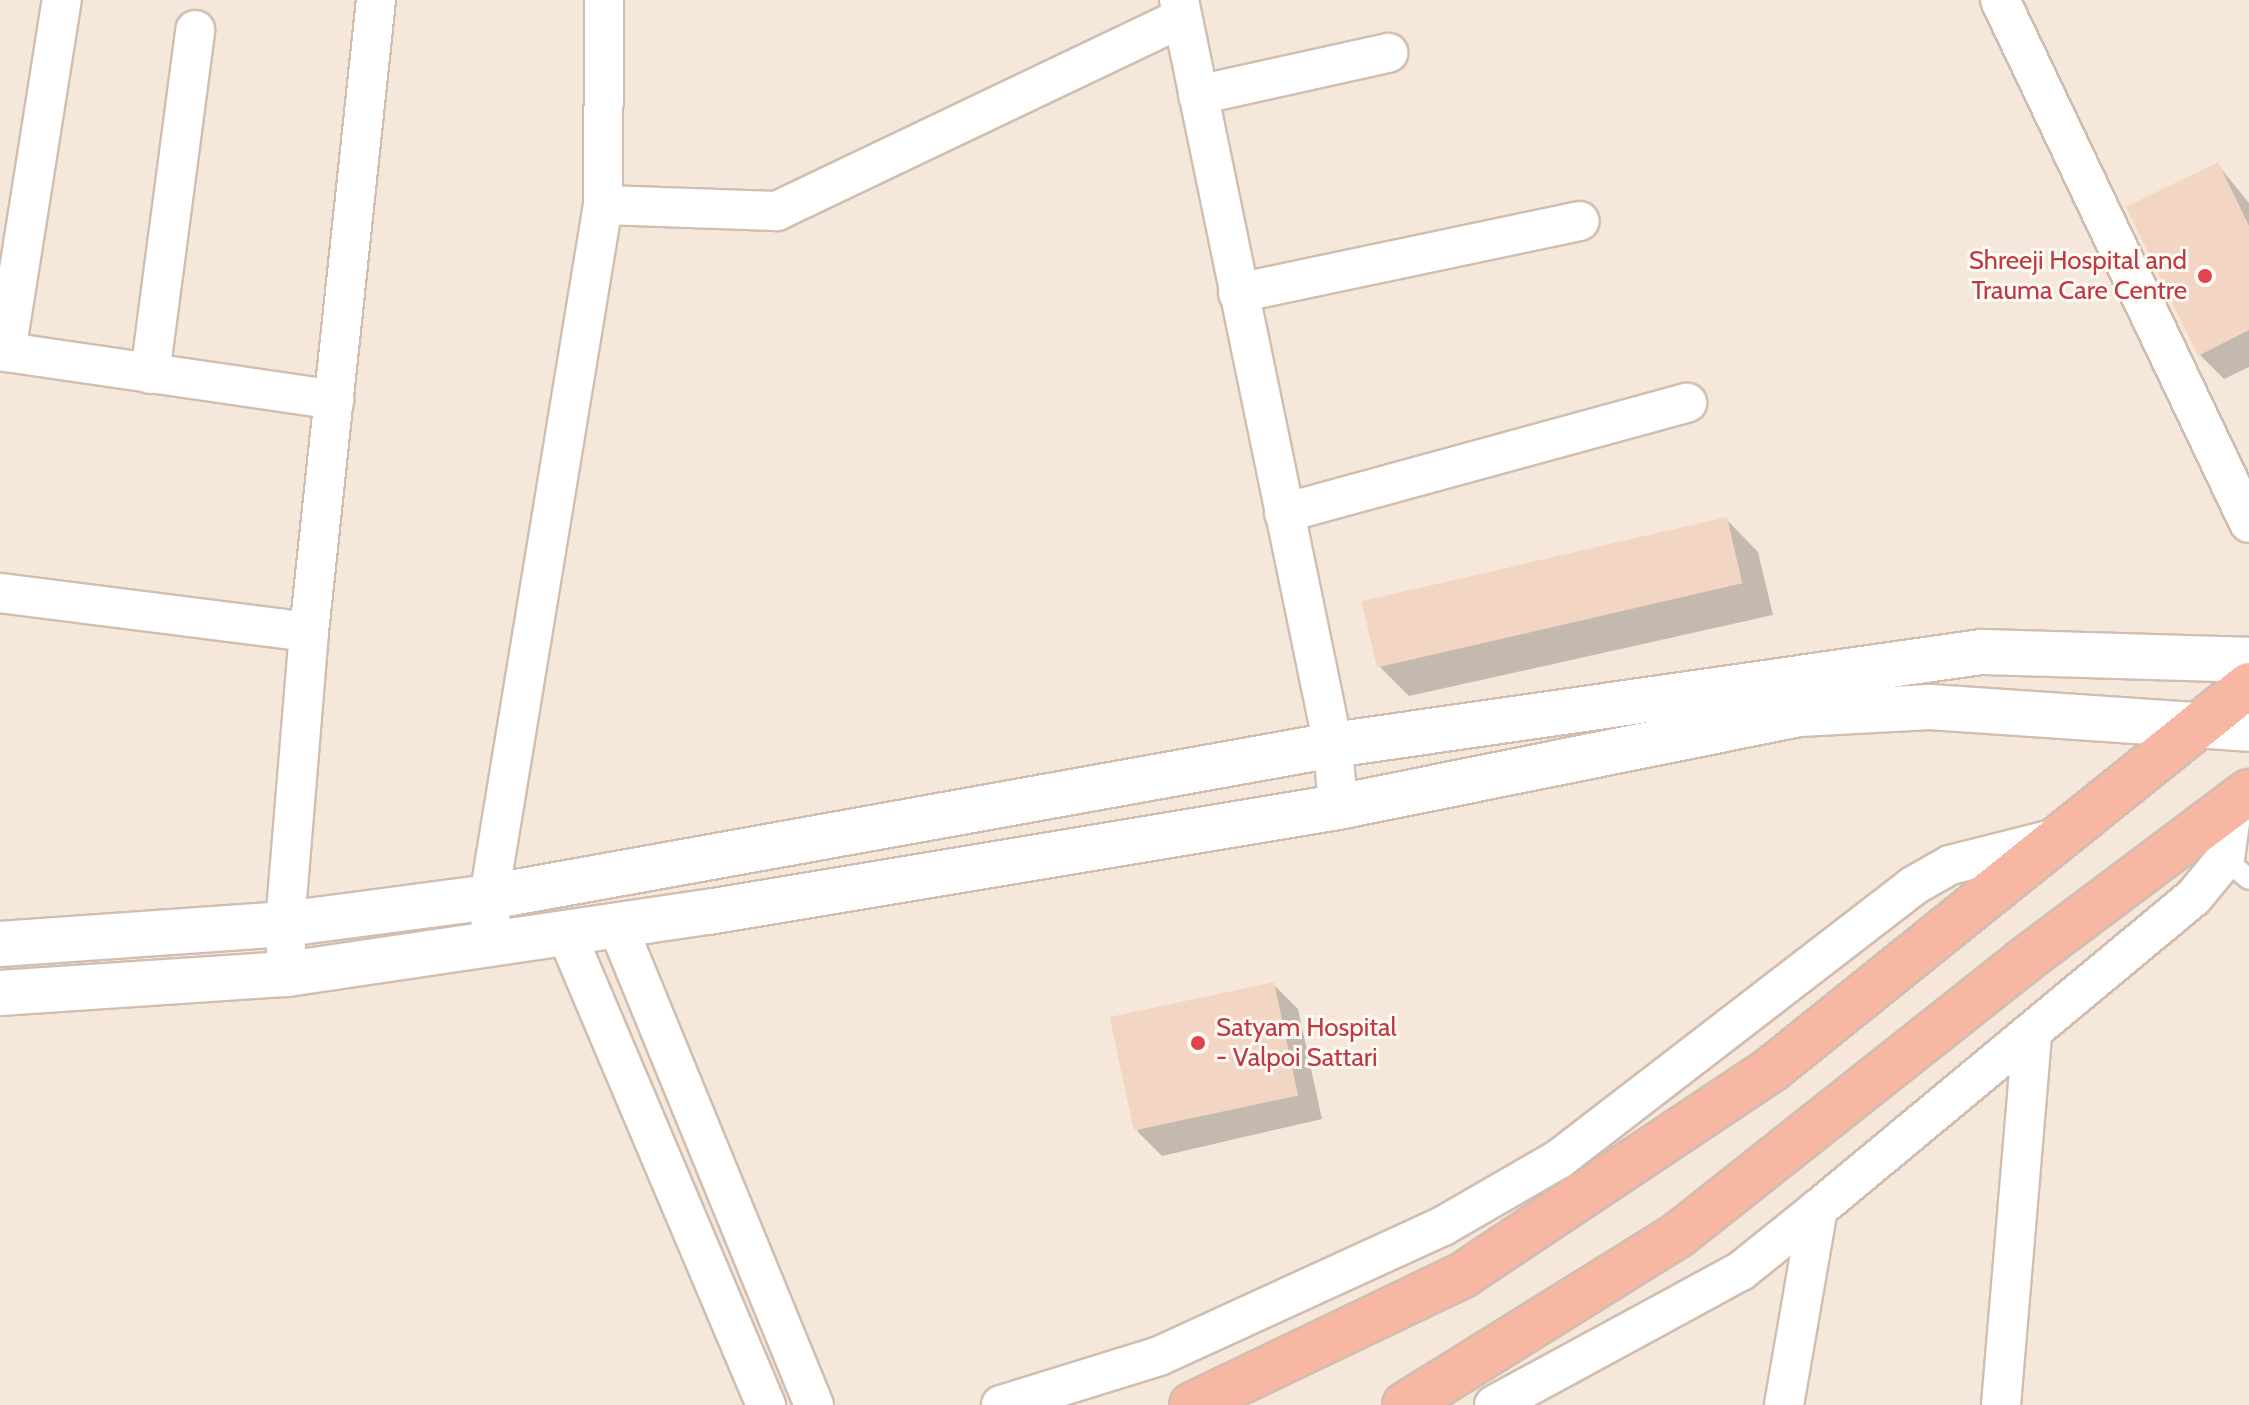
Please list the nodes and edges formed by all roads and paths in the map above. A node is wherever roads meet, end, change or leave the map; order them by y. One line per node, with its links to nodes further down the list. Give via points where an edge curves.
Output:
1 (62, 0): 12 (street)
2 (376, 0): 14 (street)
3 (604, 0): 9 (street)
4 (2000, 0): 17 (street)
5 (1180, 9): 8 (street); 9 (street, via 777,211)
6 (195, 30): 13 (street)
7 (1388, 53): 8 (street)
8 (1198, 95): 11 (street)
9 (603, 205): 29 (street)
10 (1580, 221): 11 (street)
11 (1238, 293): 16 (street)
12 (3, 352): 13 (street)
13 (150, 374): 14 (street)
14 (334, 400): 19 (street)
15 (1687, 403): 16 (street)
16 (1284, 513): 24 (street)
17 (2249, 523)
18 (0, 593): 19 (street)
19 (309, 632): 30 (street)
20 (2249, 660): 24 (street, via 1981,652)
21 (2249, 685): 22 (highway)
22 (2198, 726): 23 (street); 26 (street, via 1930,707 1800,714); 27 (highway)
23 (2249, 729)
24 (1333, 745): 26 (street); 29 (street)
25 (2241, 800): 28 (street); 43 (highway, via 2025,960 1678,1235)
26 (1338, 807): 31 (street)
27 (2060, 837): 41 (street, via 1950,865 1913,886 1559,1159 1443,1226 1159,1356); 42 (highway, via 1773,1068 1463,1275)
28 (2237, 869): 37 (street, via 2193,898)
29 (489, 897): 30 (street); 34 (street)
30 (285, 924): 33 (street); 35 (street)
31 (617, 925): 32 (street); 40 (street)
32 (566, 933): 34 (street); 39 (street)
33 (0, 944)
34 (492, 944): 35 (street)
35 (287, 974): 36 (street)
36 (0, 993)
37 (2032, 1034): 38 (street); 46 (street)
38 (1818, 1209): 44 (street, via 1741,1271); 45 (street)
39 (766, 1405)
40 (814, 1405)
41 (1001, 1405)
42 (1192, 1405)
43 (1405, 1405)
44 (1494, 1405)
45 (1784, 1405)
46 (2001, 1405)

